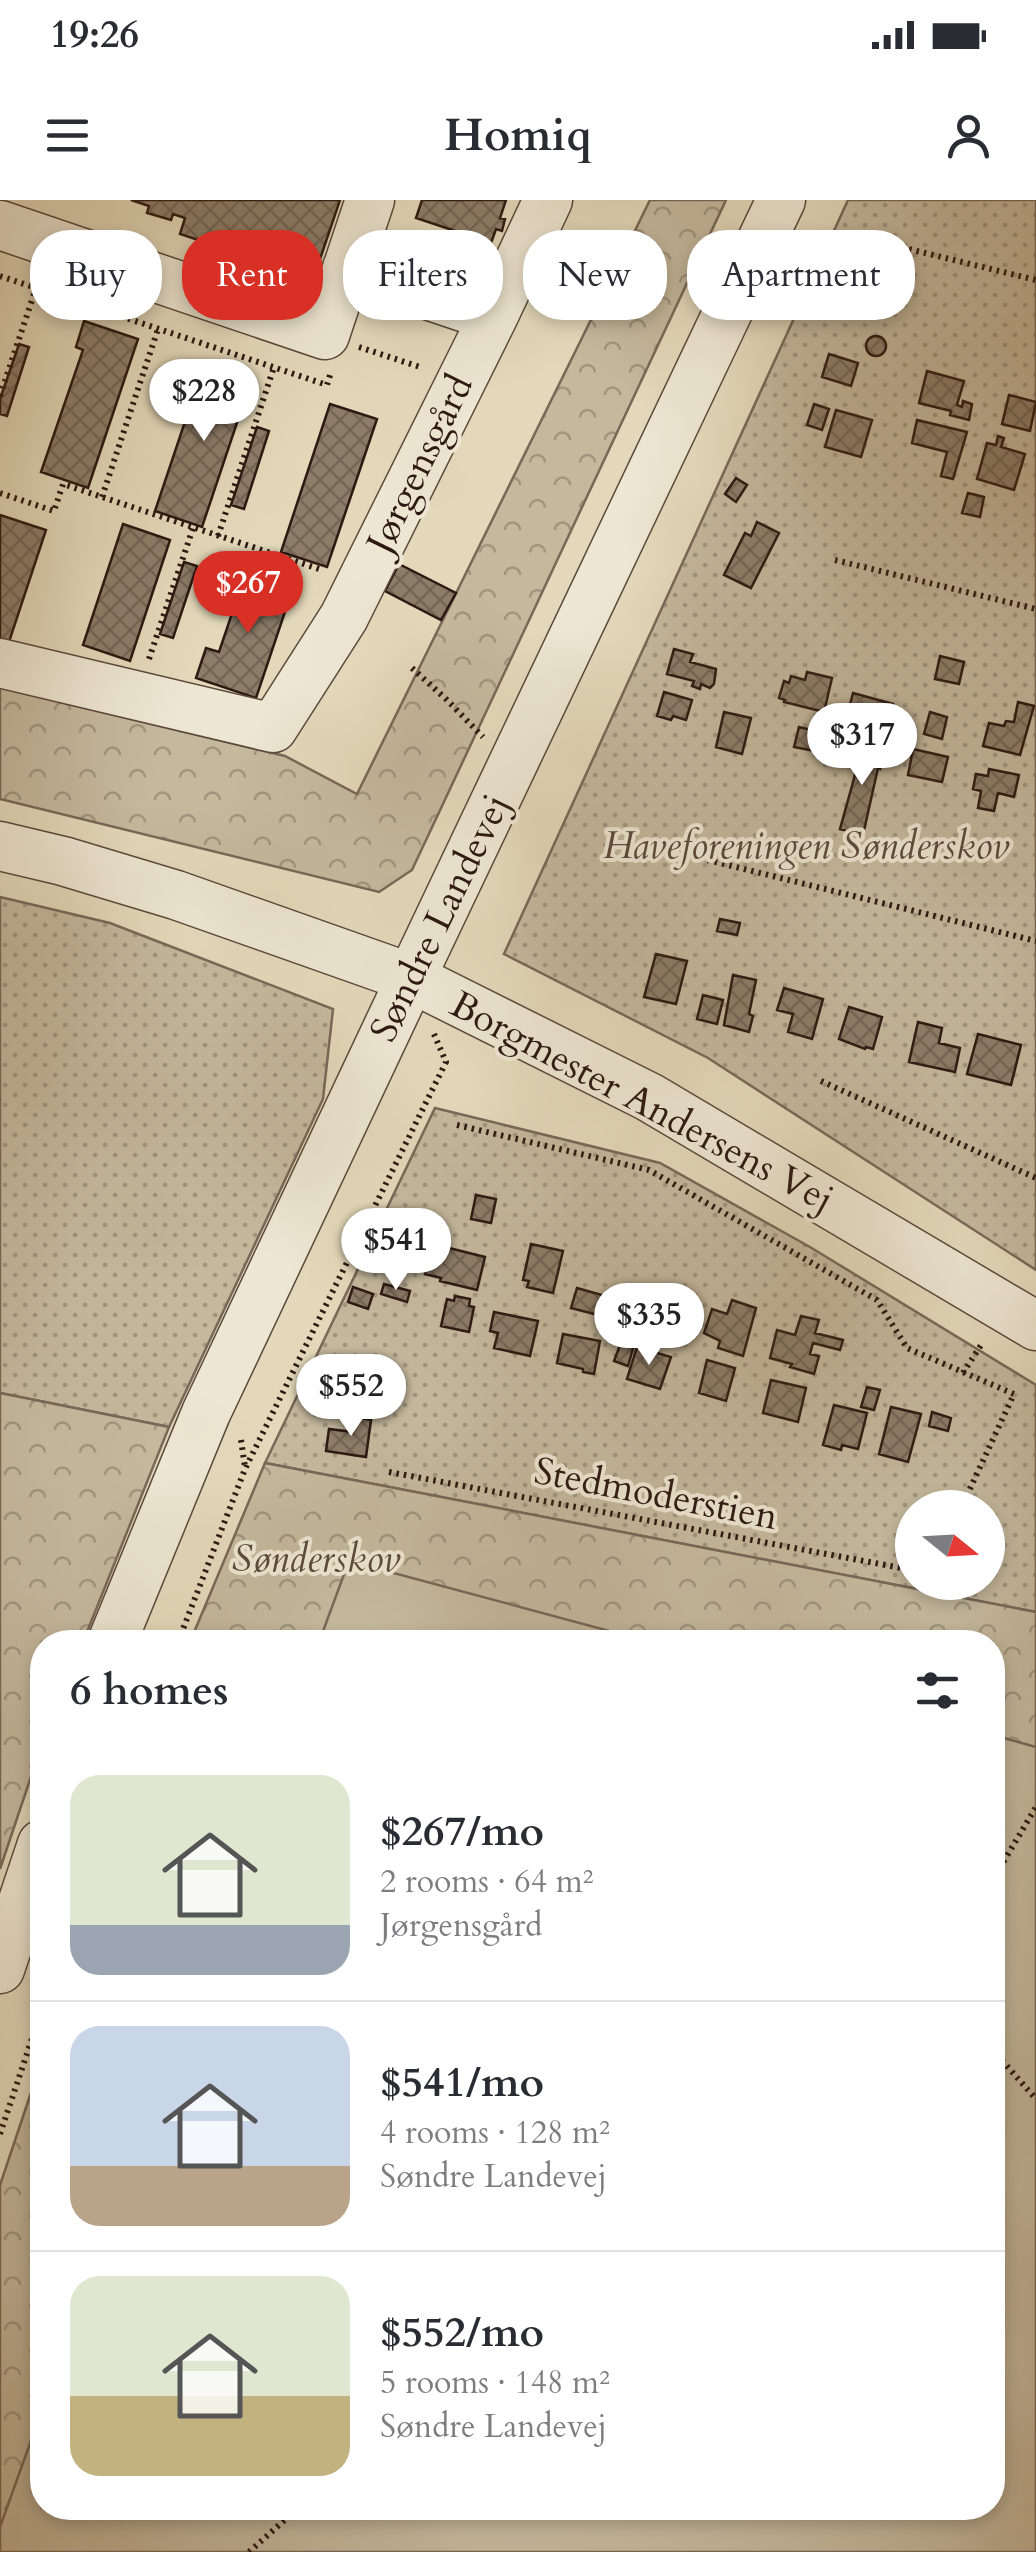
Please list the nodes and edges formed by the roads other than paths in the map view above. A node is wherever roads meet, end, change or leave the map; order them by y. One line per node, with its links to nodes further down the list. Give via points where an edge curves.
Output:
1 (370, 200): 5 (street)
2 (548, 200): 7 (street, Jørgensgård)
3 (781, 200): 11 (street, Søndre Landevej)
4 (0, 225): 6 (street, via 325,335)
5 (360, 230)
6 (343, 280)
7 (503, 296)
8 (492, 320): 9 (street, Jørgensgård, via 344,617 273,728)
9 (0, 663)
10 (0, 846): 11 (street, Borgmester Andersens Vej, via 176,896)
11 (411, 978): 12 (street, Borgmester Andersens Vej, via 649,1097); 13 (street, Søndre Landevej, via 206,1414)
12 (1036, 1326)
13 (117, 1630)
14 (27, 1852): 15 (street)
15 (0, 1969)

